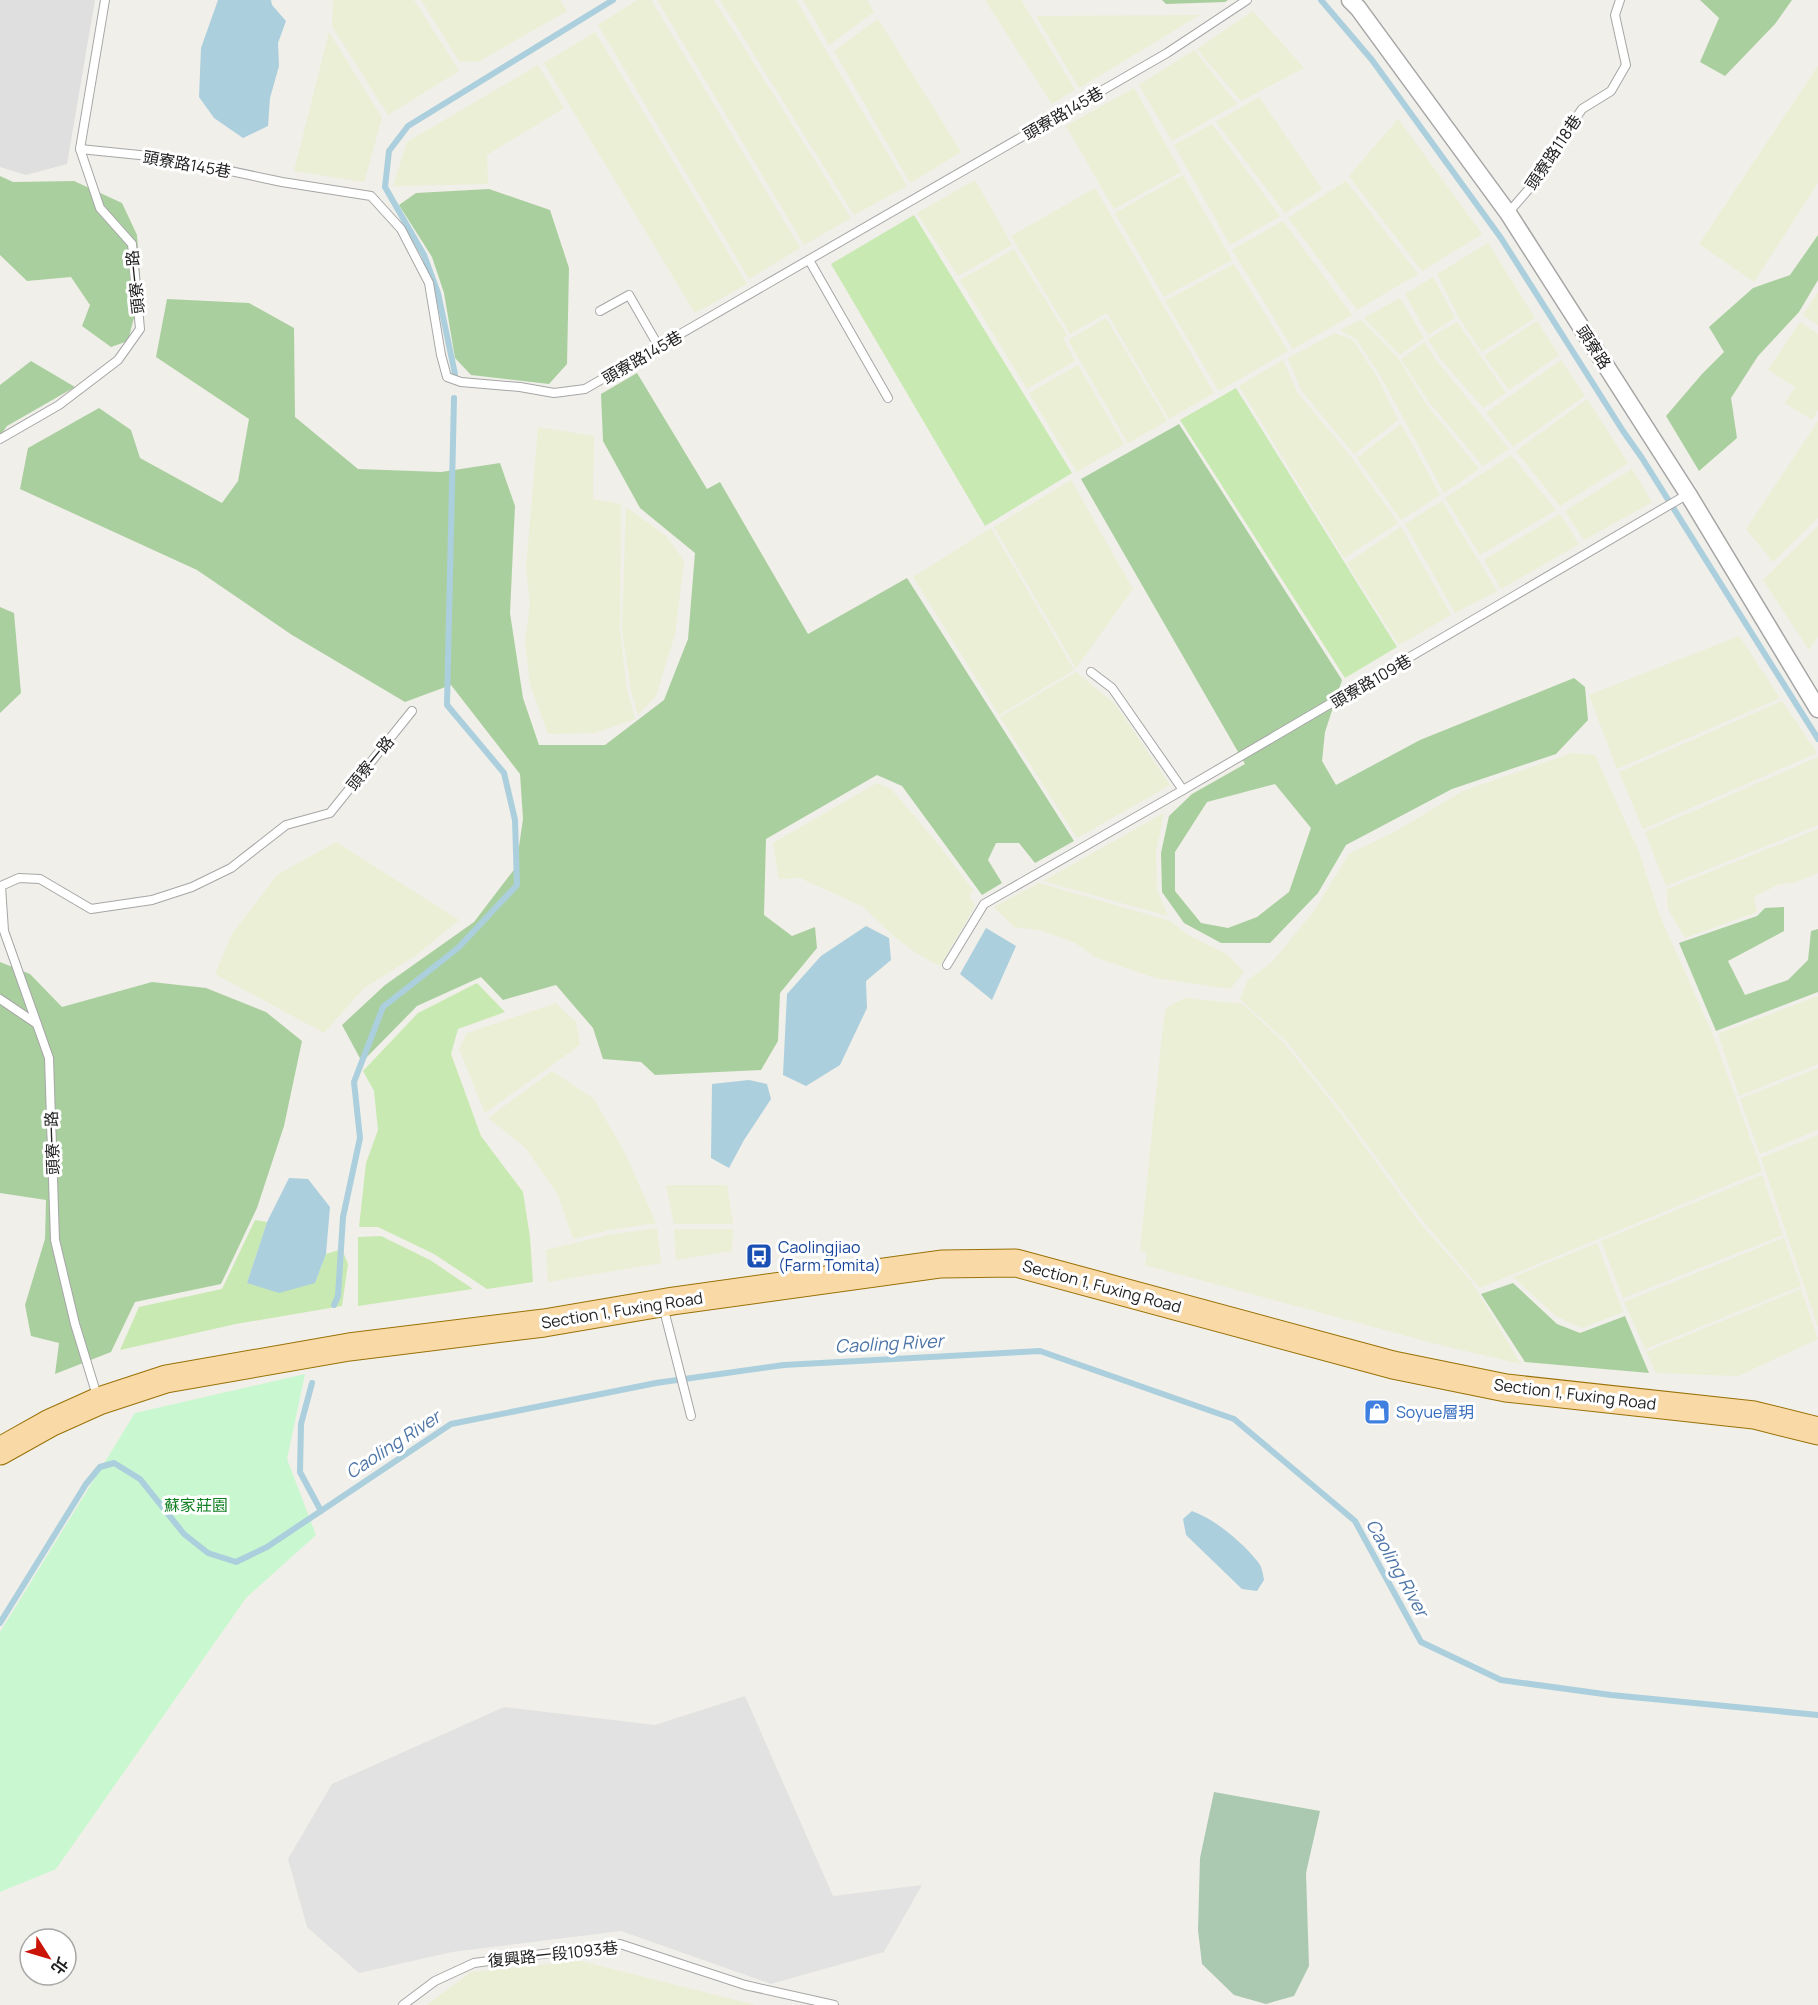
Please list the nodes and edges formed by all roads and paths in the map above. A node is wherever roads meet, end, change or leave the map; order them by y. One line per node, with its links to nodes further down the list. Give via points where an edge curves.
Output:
1 (105, 0): 5 (lane, 頭寮一路)
2 (1247, 0): 7 (lane, 頭寮路145巷, via 1167,52)
3 (1350, 0): 6 (street, 頭寮路)
4 (1620, 0): 6 (lane, 頭寮路118巷, via 1615,15 1626,65 1611,91 1582,109)
5 (80, 149): 9 (lane, 頭寮路145巷, via 169,158 371,196 401,229 429,283 447,377 461,382 554,393 585,389); 11 (lane, 頭寮一路, via 100,208 132,244 140,329 118,360 59,405)
6 (1508, 213): 12 (street, 頭寮路)
7 (808, 260): 9 (lane, 頭寮路145巷); 10 (lane)
8 (600, 311): 9 (lane, via 628,296)
9 (659, 347)
10 (888, 398)
11 (0, 439)
12 (1688, 494): 14 (street, 頭寮路); 16 (lane, 頭寮路109巷)
13 (1091, 672): 16 (lane, via 1112,688)
14 (1818, 709)
15 (412, 711): 17 (lane, 頭寮一路, via 330,813 286,825 231,868 192,887 152,900 91,909 40,879 19,878)
16 (1183, 790): 19 (lane, 頭寮路109巷, via 984,904)
17 (1, 885): 18 (lane, 頭寮一路)
18 (2, 931): 21 (lane, 頭寮一路)
19 (947, 965)
20 (0, 999): 21 (lane)
21 (38, 1024): 23 (lane, 頭寮一路, via 49,1058 55,1240)
22 (662, 1303): 23 (main road, Section 1, Fuxing Road, via 544,1323 338,1349 166,1379); 24 (lane); 25 (main road, Section 1, Fuxing Road, via 941,1264 1016,1263 1393,1365 1506,1388 1754,1415)
23 (99, 1401): 26 (main road, Section 1, Fuxing Road)
24 (691, 1416)
25 (1818, 1431)
26 (0, 1450)
27 (403, 2005): 28 (lane, 復興路一段1093巷, via 435,1981 474,1963 620,1944 745,1985)
28 (834, 2005)

